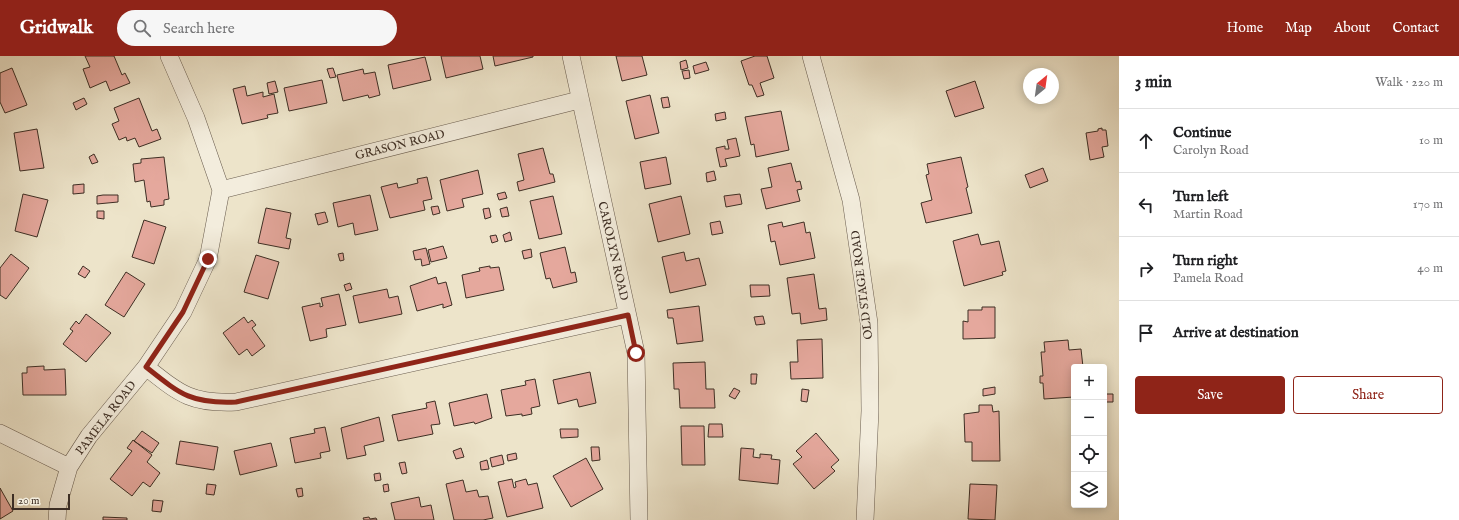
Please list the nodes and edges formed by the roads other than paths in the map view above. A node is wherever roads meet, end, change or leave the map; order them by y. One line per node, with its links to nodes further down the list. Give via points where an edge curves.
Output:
1 (169, 56): 5 (street, PAMELA ROAD, via 196,118)
2 (571, 56): 4 (street, CAROLYN ROAD)
3 (811, 56): 12 (street, OLD STAGE ROAD, via 851,200 869,323 870,410)
4 (579, 100): 5 (street, GRASON ROAD); 6 (street, CAROLYN ROAD)
5 (221, 190): 7 (street, PAMELA ROAD, via 208,259 183,312)
6 (628, 315): 7 (street, via 236,402 214,403 193,399 172,388); 11 (street, CAROLYN ROAD, via 636,353)
7 (146, 367): 9 (street, PAMELA ROAD, via 89,436)
8 (0, 433): 9 (street)
9 (69, 467): 10 (street, PAMELA ROAD, via 58,504)
10 (58, 520)
11 (639, 520)
12 (865, 520)

